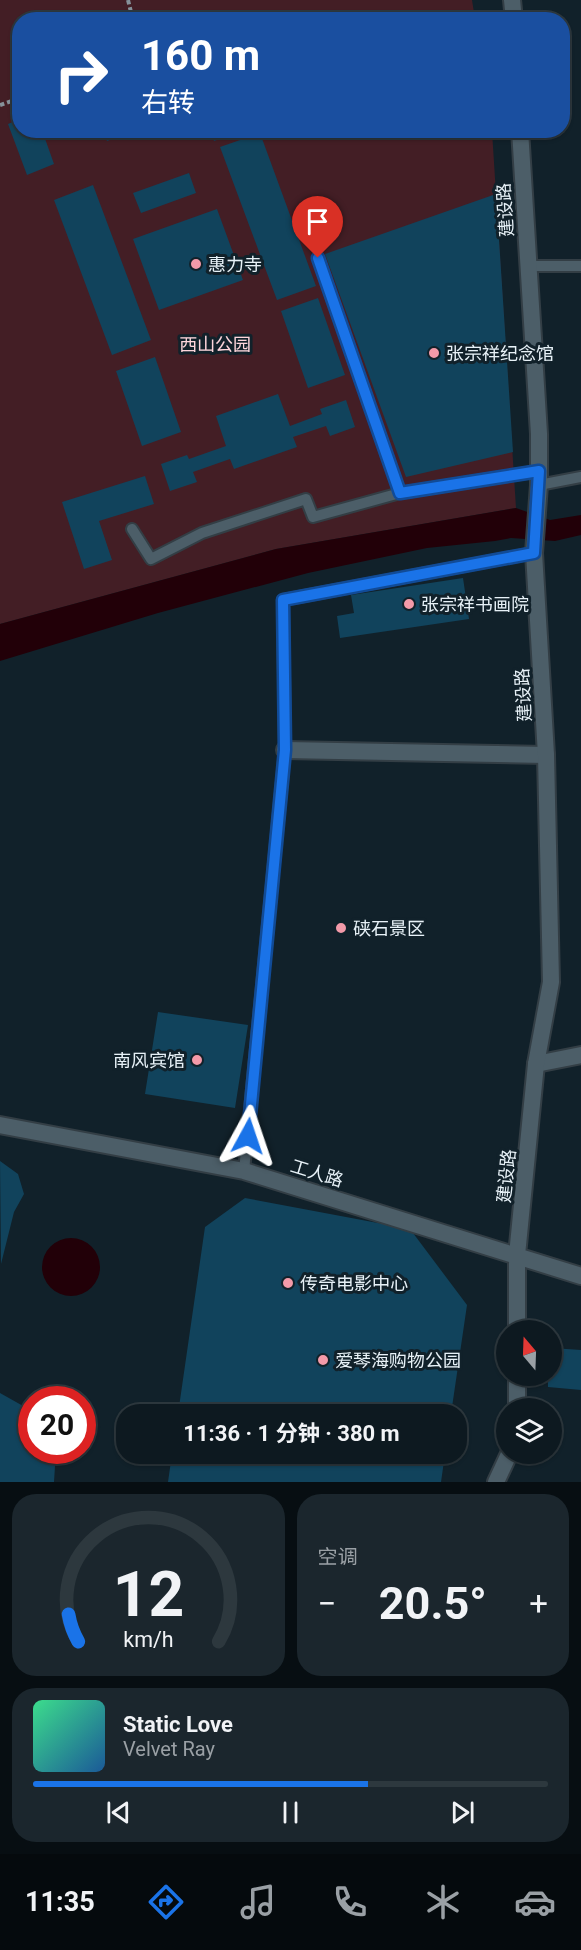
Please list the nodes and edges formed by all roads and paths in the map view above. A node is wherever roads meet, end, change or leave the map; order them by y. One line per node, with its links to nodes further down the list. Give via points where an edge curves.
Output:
1 (520, 138): 3 (street, 建设路)
2 (318, 258): 7 (lane)
3 (528, 266): 4 (lane); 6 (street, 建设路)
4 (581, 266)
5 (581, 477): 6 (lane)
6 (539, 478): 7 (lane); 9 (street, 建设路)
7 (400, 493): 8 (lane, via 313,516 306,499 202,533 151,559)
8 (132, 529)
9 (534, 553): 10 (lane, via 283,600); 11 (street, 建设路)
10 (285, 750): 11 (street); 15 (lane)
11 (546, 755): 13 (street, 建设路, via 551,982)
12 (581, 1055): 13 (street)
13 (536, 1064): 16 (street, 建设路)
14 (0, 1125): 15 (street, 工人路)
15 (244, 1172): 16 (street, 工人路)
16 (517, 1255): 17 (street, 工人路); 18 (street, 建设路)
17 (581, 1276)
18 (517, 1320)
19 (504, 1464): 20 (street)
20 (496, 1482)

